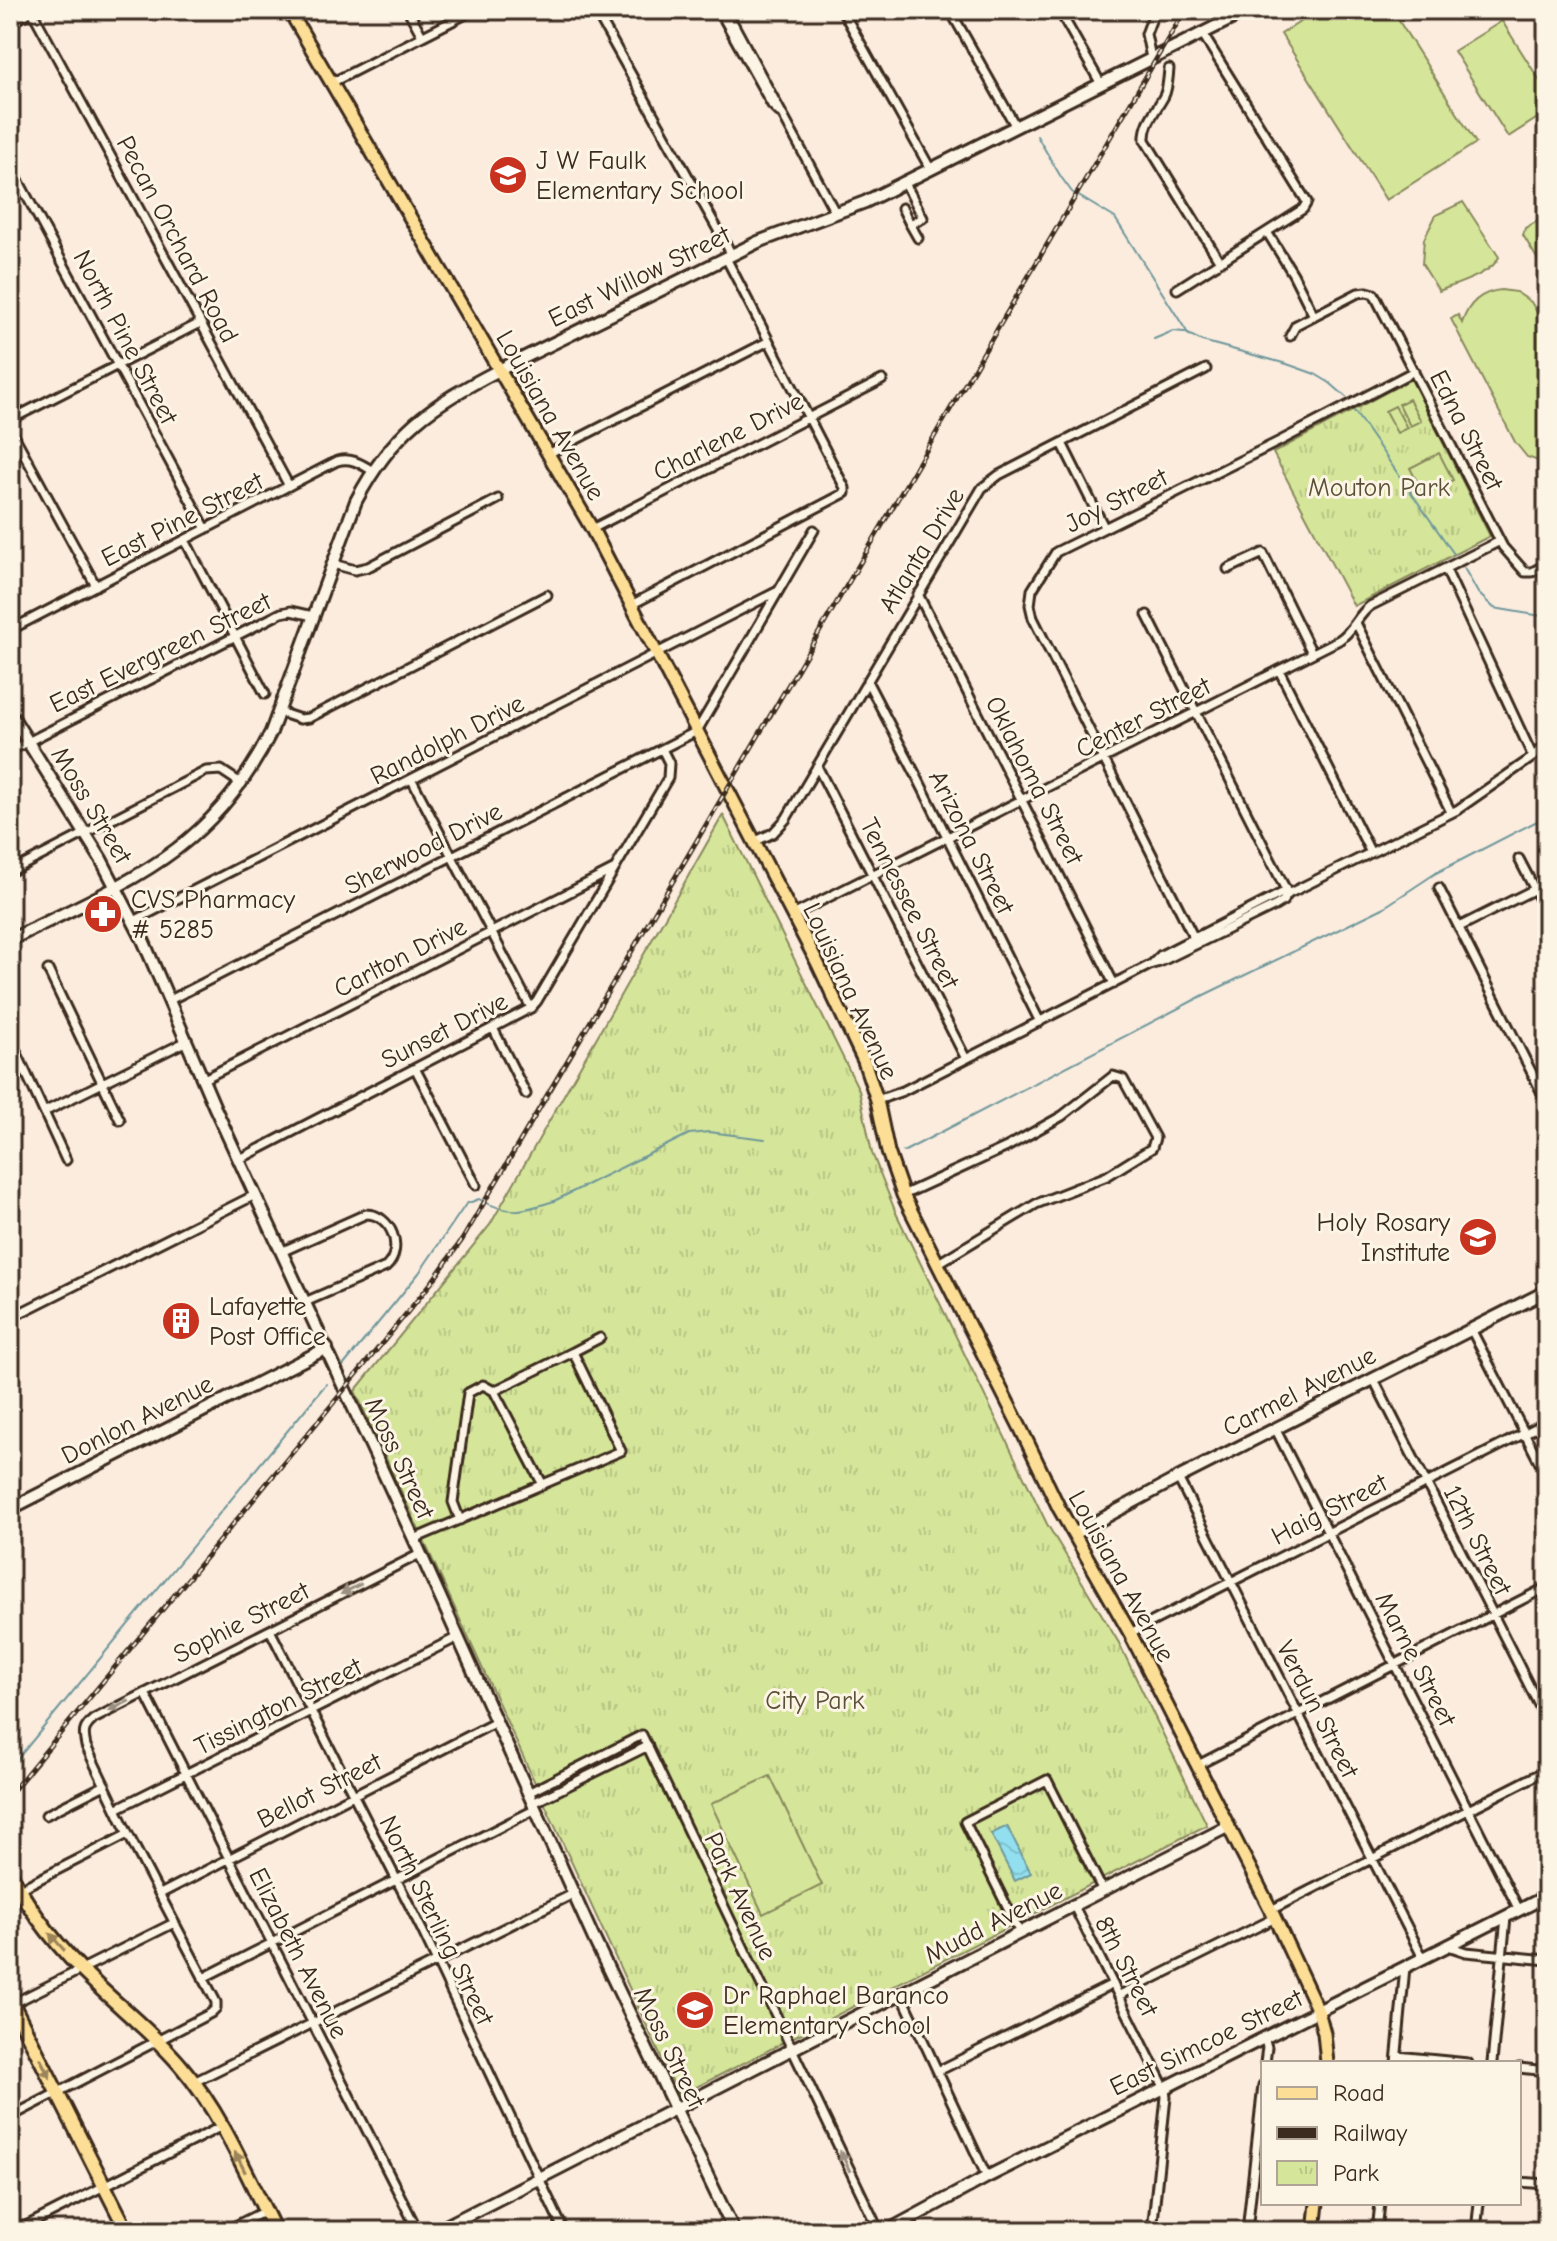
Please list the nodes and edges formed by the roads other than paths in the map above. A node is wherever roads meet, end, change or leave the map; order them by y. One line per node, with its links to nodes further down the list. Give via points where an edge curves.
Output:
1 (33, 10): 13 (street); 34 (street, Pecan Orchard Road)
2 (289, 10): 18 (main road, Louisiana Avenue)
3 (408, 10): 15 (street)
4 (474, 10): 15 (street)
5 (595, 10): 30 (street)
6 (719, 10): 20 (street)
7 (726, 10): 20 (street)
8 (842, 10): 23 (street)
9 (950, 10): 21 (street)
10 (1059, 10): 19 (street)
11 (1155, 10): 16 (street, via 1146,34)
12 (1249, 10): 14 (main road, East Willow Street)
13 (10, 23)
14 (1202, 33): 16 (main road, East Willow Street); 28 (street, via 1307,202)
15 (422, 36): 18 (street)
16 (1151, 58): 19 (main road, East Willow Street)
17 (1169, 69): 31 (street, via 1145,140)
18 (331, 83): 39 (main road, Louisiana Avenue)
19 (1101, 84): 21 (main road, East Willow Street)
20 (781, 114): 26 (street)
21 (1016, 127): 23 (main road, East Willow Street)
22 (10, 165): 37 (street, North Pine Street)
23 (931, 170): 24 (main road, East Willow Street)
24 (905, 183): 26 (main road, East Willow Street); 27 (street, via 923,218)
25 (902, 208): 27 (street)
26 (836, 214): 30 (main road, East Willow Street)
27 (910, 224): 29 (street)
28 (1267, 232): 31 (street); 33 (street)
29 (918, 238)
30 (729, 256): 36 (street); 39 (main road, East Willow Street)
31 (1220, 262): 32 (street)
32 (1177, 289)
33 (1314, 316): 35 (street, via 1296,325); 40 (street, Edna Street, via 1358,293 1371,293)
34 (200, 323): 37 (street); 48 (street, Pecan Orchard Road)
35 (1290, 336)
36 (769, 341): 42 (street); 46 (street)
37 (118, 365): 43 (street); 51 (street, North Pine Street)
38 (1206, 369): 45 (street, Atlanta Drive)
39 (499, 370): 46 (main road, Louisiana Avenue); 47 (main road, East Willow Street, via 434,407 397,440)
40 (1414, 371): 50 (street, Joy Street); 55 (street, Edna Street)
41 (882, 380): 42 (street, Charlene Drive)
42 (809, 416): 52 (street, Charlene Drive); 64 (street, via 845,493)
43 (10, 420)
44 (10, 428): 60 (street)
45 (1062, 443): 50 (street); 62 (street, Atlanta Drive, via 982,488)
46 (548, 454): 52 (main road, Louisiana Avenue)
47 (373, 471): 48 (street, East Pine Street, via 342,460); 56 (main road, East Willow Street)
48 (289, 486): 51 (street, East Pine Street)
49 (498, 499): 56 (street, via 368,567 355,570)
50 (1104, 527): 84 (street, Joy Street, via 1053,555 1030,597 1033,618)
51 (206, 529): 54 (street, East Pine Street)
52 (592, 529): 64 (main road, Louisiana Avenue)
53 (814, 530): 61 (street)
54 (185, 540): 60 (street, East Pine Street); 69 (street)
55 (1500, 541): 57 (street, Edna Street, via 1522,571); 59 (street, Center Street)
56 (333, 564): 66 (main road, East Willow Street)
57 (1547, 564)
58 (1228, 569): 70 (street, via 1263,553)
59 (1446, 570): 67 (street, Center Street, via 1370,606); 83 (street)
60 (96, 586): 68 (street, East Pine Street)
61 (777, 592): 71 (street, Randolph Drive); 78 (street)
62 (918, 594): 73 (street, Atlanta Drive); 88 (street, Oklahoma Street)
63 (547, 595): 75 (street, via 309,718)
64 (631, 605): 71 (main road, Louisiana Avenue)
65 (1147, 615): 76 (street)
66 (313, 616): 69 (street, East Evergreen Street, via 289,611); 75 (main road, East Willow Street)
67 (1356, 623): 70 (street, Center Street, via 1347,635); 89 (street)
68 (10, 630)
69 (235, 635): 74 (street); 79 (street, East Evergreen Street)
70 (1312, 653): 72 (street, Center Street)
71 (657, 654): 78 (main road, Louisiana Avenue); 86 (street, Randolph Drive)
72 (1279, 670): 76 (street, Center Street); 93 (street)
73 (867, 681): 85 (street, Atlanta Drive); 91 (street, Arizona Street)
74 (265, 694)
75 (279, 712): 87 (main road, East Willow Street)
76 (1196, 712): 84 (street, Center Street); 103 (street)
77 (10, 713): 79 (main road, Moss Street)
78 (697, 731): 81 (street, Sherwood Drive); 92 (main road, Louisiana Avenue)
79 (28, 742): 82 (street, East Evergreen Street); 90 (main road, Moss Street)
80 (1547, 743): 83 (street)
81 (662, 749): 94 (street, Sherwood Drive); 96 (street, Sunset Drive, via 669,763 668,778)
82 (10, 751)
83 (1533, 757): 89 (street)
84 (1104, 759): 88 (street, Center Street); 110 (street, Joy Street)
85 (817, 766): 92 (street, Atlanta Drive, via 782,825); 98 (street, Tennessee Street)
86 (412, 780): 94 (street); 106 (street, Randolph Drive)
87 (242, 784): 90 (street, via 224,771 210,770); 100 (main road, East Willow Street, via 193,837)
88 (1023, 800): 91 (street, Center Street); 112 (street, Oklahoma Street)
89 (1451, 812): 93 (street)
90 (85, 833): 97 (street); 100 (main road, Moss Street)
91 (948, 838): 98 (street, Center Street); 115 (street, Arizona Street)
92 (756, 841): 105 (main road, Louisiana Avenue)
93 (1371, 853): 103 (street)
94 (451, 856): 108 (street); 113 (street, Sherwood Drive)
95 (1519, 859): 102 (street)
96 (616, 869): 108 (street, Carlton Drive); 114 (street, Sunset Drive)
97 (10, 872)
98 (873, 875): 105 (street, Center Street); 119 (street, Tennessee Street)
99 (1547, 883): 102 (street)
100 (116, 887): 106 (main road, Moss Street); 109 (main road, East Willow Street)
101 (1439, 888): 107 (street)
102 (1535, 890): 104 (street); 107 (street)
103 (1288, 894): 110 (street, via 1275,906)
104 (1547, 913)
105 (793, 915): 124 (main road, Louisiana Avenue, via 851,1031)
106 (134, 921): 113 (main road, Moss Street)
107 (1459, 927): 125 (street)
108 (491, 933): 114 (street); 121 (street, Carlton Drive)
109 (10, 940)
110 (1196, 941): 112 (street)
111 (48, 970): 122 (street)
112 (1114, 984): 115 (street)
113 (168, 1001): 118 (main road, Moss Street)
114 (531, 1008): 116 (street, Sunset Drive)
115 (1040, 1022): 119 (street)
116 (493, 1028): 120 (street, Sunset Drive); 123 (street)
117 (10, 1038): 126 (street)
118 (185, 1042): 121 (main road, Moss Street); 122 (street)
119 (966, 1059): 124 (street)
120 (415, 1068): 129 (street, Sunset Drive); 130 (street)
121 (202, 1080): 129 (main road, Moss Street)
122 (102, 1084): 126 (street); 127 (street)
123 (526, 1094)
124 (877, 1100): 132 (main road, Louisiana Avenue)
125 (1547, 1103)
126 (44, 1112): 128 (street)
127 (120, 1120)
128 (66, 1160)
129 (238, 1160): 131 (main road, Moss Street)
130 (476, 1185)
131 (255, 1195): 133 (main road, Moss Street); 137 (street)
132 (903, 1195): 134 (main road, Louisiana Avenue); 134 (street, via 1021,1140 1113,1076 1123,1079 1156,1142 1107,1176 1036,1204)
133 (281, 1252): 136 (main road, Moss Street); 136 (street, via 366,1214 387,1224 396,1246 386,1267)
134 (937, 1264): 154 (main road, Louisiana Avenue)
135 (1547, 1291): 138 (main road, Carmel Avenue)
136 (305, 1302): 140 (main road, Moss Street)
137 (10, 1318)
138 (1471, 1329): 142 (main road, Carmel Avenue); 146 (street)
139 (600, 1338): 141 (street)
140 (327, 1348): 151 (main road, Donlon Avenue); 155 (main road, Moss Street)
141 (573, 1352): 143 (street); 150 (street, via 621,1451)
142 (1373, 1378): 145 (main road, Carmel Avenue); 149 (street, 12th Street)
143 (494, 1391): 150 (street); 152 (street, via 483,1385 468,1393 453,1502)
144 (1547, 1422): 146 (street, Haig Street)
145 (1275, 1428): 148 (main road, Carmel Avenue); 153 (street, Marne Street)
146 (1525, 1434): 147 (street); 149 (street, Haig Street)
147 (1547, 1477)
148 (1178, 1478): 154 (main road, Carmel Avenue); 157 (street, Verdun Street)
149 (1426, 1482): 153 (street, Haig Street); 159 (street, 12th Street)
150 (543, 1485): 152 (street)
151 (10, 1509)
152 (460, 1520): 155 (street)
153 (1328, 1532): 157 (street, Haig Street); 163 (street, Marne Street)
154 (1074, 1534): 161 (main road, Louisiana Avenue)
155 (414, 1539): 156 (main road, Moss Street)
156 (420, 1554): 160 (street, Sophie Street, one-way to 160); 162 (main road, Moss Street)
157 (1231, 1581): 161 (street, Haig Street); 166 (street, Verdun Street)
158 (1547, 1587): 159 (street)
159 (1493, 1614): 163 (street); 167 (street, 12th Street)
160 (270, 1630): 164 (street, Sophie Street); 165 (street, North Sterling Street)
161 (1130, 1633): 169 (main road, Louisiana Avenue)
162 (458, 1637): 165 (street, Tissington Street); 168 (main road, Moss Street)
163 (1396, 1664): 166 (street); 176 (street, Marne Street)
164 (145, 1693): 171 (street, Elizabeth Avenue); 172 (street, Sophie Street, one-way to 172, via 94,1719 83,1731)
165 (311, 1711): 171 (street, Tissington Street); 173 (street, North Sterling Street)
166 (1298, 1714): 169 (street); 181 (street, Verdun Street)
167 (1547, 1721)
168 (496, 1722): 173 (street, Bellot Street); 174 (main road, Moss Street)
169 (1198, 1765): 178 (main road, Louisiana Avenue)
170 (1547, 1770): 176 (street)
171 (186, 1774): 175 (street, Tissington Street); 180 (street, Elizabeth Avenue)
172 (105, 1785): 175 (street); 177 (street)
173 (353, 1795): 180 (street, Bellot Street); 183 (street, North Sterling Street)
174 (533, 1802): 183 (street); 186 (main road, Moss Street); 212 (street, Park Avenue, via 648,1746)
175 (116, 1809): 179 (street)
176 (1469, 1809): 181 (street); 190 (street, Marne Street)
177 (46, 1815)
178 (1229, 1826): 184 (main road, Mudd Avenue); 191 (main road, Louisiana Avenue)
179 (128, 1834): 185 (street); 187 (street)
180 (229, 1859): 187 (street, Bellot Street); 195 (street, Elizabeth Avenue)
181 (1372, 1859): 191 (street); 198 (street, Verdun Street)
182 (10, 1873): 185 (highway)
183 (396, 1880): 195 (street); 200 (street, North Sterling Street)
184 (1103, 1891): 189 (main road, Mudd Avenue); 194 (street, via 1047,1780 965,1822)
185 (14, 1892): 202 (highway, one-way to 185)
186 (575, 1893): 200 (street); 225 (main road, Moss Street)
187 (160, 1894): 193 (street)
188 (1547, 1896): 190 (main road, East Simcoe Street)
189 (1074, 1906): 194 (main road, Mudd Avenue); 204 (street, 8th Street)
190 (1519, 1910): 192 (main road, East Simcoe Street)
191 (1273, 1914): 206 (street); 208 (main road, Louisiana Avenue)
192 (1506, 1917): 196 (main road, East Simcoe Street); 197 (street)
193 (174, 1923): 202 (street); 203 (street)
194 (1020, 1933): 205 (main road, Mudd Avenue)
195 (272, 1943): 203 (street); 209 (street, Elizabeth Avenue)
196 (1448, 1946): 197 (street); 198 (main road, East Simcoe Street)
197 (1501, 1955): 199 (street); 217 (street)
198 (1423, 1958): 201 (main road, East Simcoe Street)
199 (1547, 1960)
200 (436, 1962): 209 (street); 228 (street, North Sterling Street)
201 (1405, 1967): 208 (main road, East Simcoe Street); 213 (street)
202 (82, 1969): 207 (street); 211 (highway)
203 (203, 1978): 211 (street, via 215,2010)
204 (1113, 1984): 206 (street, 8th Street); 219 (street)
205 (901, 1993): 212 (main road, Mudd Avenue); 219 (street)
206 (1120, 1995): 222 (street, 8th Street)
207 (11, 2003): 223 (highway, one-way to 223)
208 (1318, 2011): 210 (main road, East Simcoe Street); 215 (main road, Louisiana Avenue)
209 (312, 2023): 221 (street); 241 (street, Elizabeth Avenue)
210 (1264, 2037): 214 (street); 222 (main road, East Simcoe Street)
211 (158, 2042): 221 (highway); 223 (street)
212 (793, 2049): 225 (main road, Mudd Avenue); 245 (street, Park Avenue, one-way to 212)
213 (1397, 2060): 216 (street)
214 (1265, 2061)
215 (1327, 2061)
216 (1421, 2061)
217 (1492, 2061)
218 (1521, 2068): 220 (street)
219 (938, 2071): 229 (street)
220 (1547, 2071)
221 (194, 2082): 227 (highway)
222 (1165, 2087): 229 (main road, East Simcoe Street); 247 (street, 8th Street)
223 (58, 2093): 226 (street); 232 (highway)
224 (1261, 2103): 248 (street)
225 (675, 2108): 228 (main road, Mudd Avenue); 244 (main road, Moss Street)
226 (10, 2117)
227 (222, 2126): 232 (street); 236 (highway, one-way to 227)
228 (539, 2177): 242 (main road, Mudd Avenue); 243 (street, North Sterling Street)
229 (987, 2177): 246 (main road, East Simcoe Street)
230 (1521, 2182): 231 (street)
231 (1547, 2184)
232 (104, 2186): 237 (street); 238 (highway)
233 (1317, 2205): 249 (main road)
234 (1380, 2205): 250 (street)
235 (1479, 2205): 251 (street)
236 (265, 2211): 239 (street); 240 (highway)
237 (16, 2231)
238 (127, 2231)
239 (225, 2231)
240 (275, 2231)
241 (418, 2231)
242 (436, 2231)
243 (564, 2231)
244 (734, 2231)
245 (879, 2231)
246 (887, 2231)
247 (1152, 2231)
248 (1247, 2231)
249 (1314, 2231)
250 (1377, 2231)
251 (1476, 2231)

